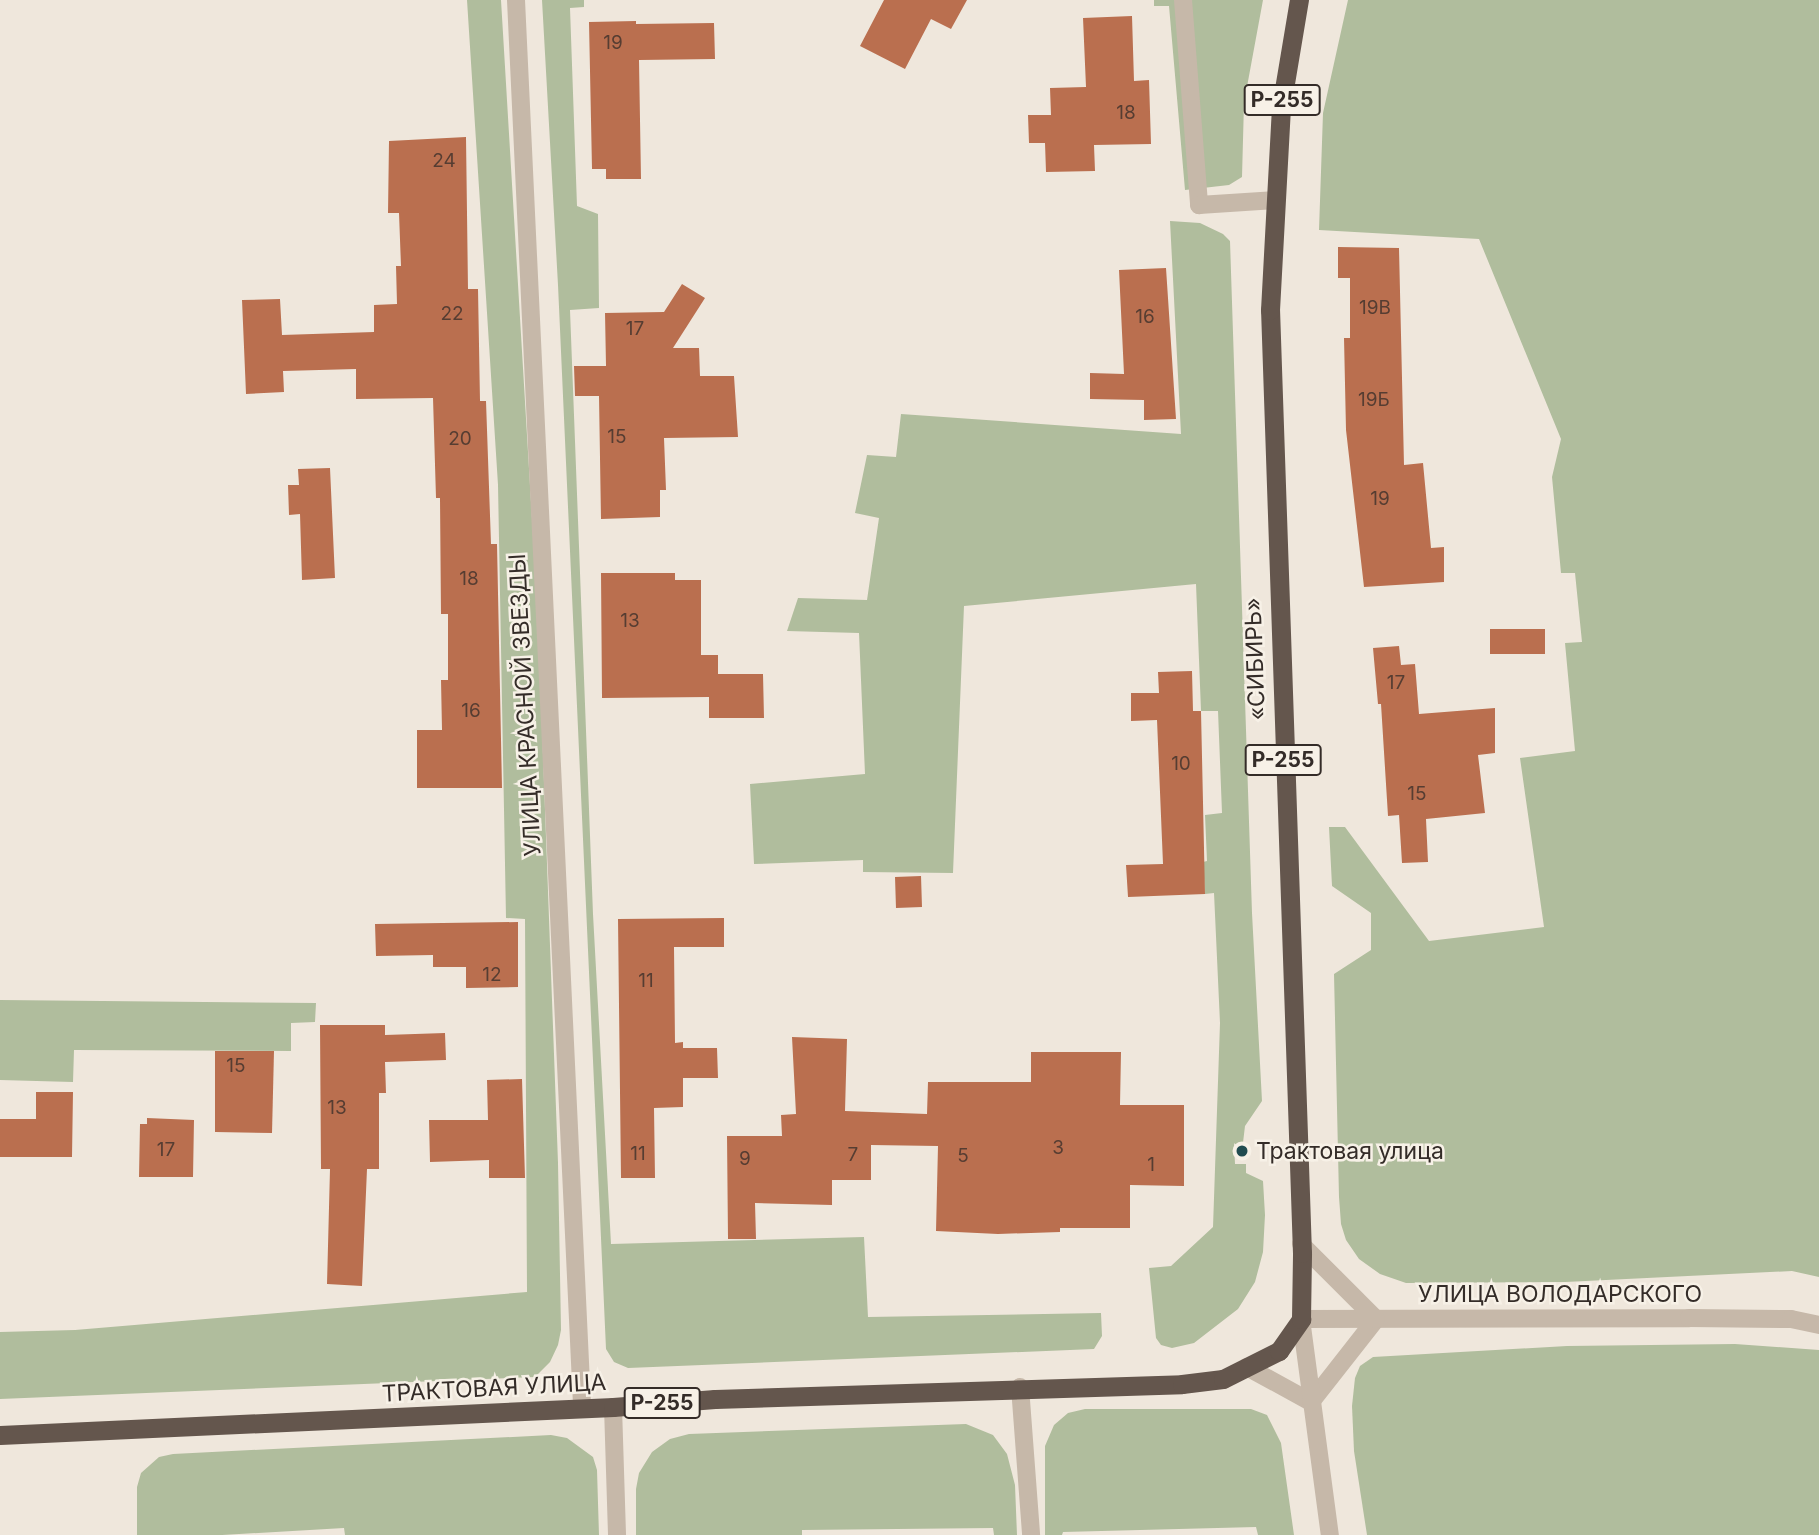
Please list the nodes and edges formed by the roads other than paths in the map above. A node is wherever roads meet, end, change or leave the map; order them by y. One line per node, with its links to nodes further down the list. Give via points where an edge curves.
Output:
1 (516, 0): 12 (street, УЛИЦА КРАСНОЙ ЗВЕЗДЫ)
2 (1184, 0): 4 (street, via 1199,205)
3 (1299, 0): 4 (highway, «СИБИРЬ» / Р-255, via 1281,107)
4 (1274, 200): 5 (highway, «СИБИРЬ» / Р-255, via 1270,323)
5 (1301, 1244): 6 (highway, «СИБИРЬ» / Р-255); 7 (street)
6 (1301, 1319): 7 (street, УЛИЦА ВОЛОДАРСКОГО); 9 (highway, ТРАКТОВАЯ УЛИЦА / Р-255, via 1279,1351); 11 (street)
7 (1376, 1319): 8 (street, УЛИЦА ВОЛОДАРСКОГО, via 1791,1319); 11 (street)
8 (1819, 1325)
9 (1247, 1367): 10 (highway, ТРАКТОВАЯ УЛИЦА / Р-255, via 1223,1380 1182,1384); 11 (street)
10 (1020, 1387): 13 (highway, ТРАКТОВАЯ УЛИЦА / Р-255); 16 (street)
11 (1311, 1402): 17 (street)
12 (582, 1407): 13 (highway, ТРАКТОВАЯ УЛИЦА / Р-255); 14 (highway, ТРАКТОВАЯ УЛИЦА / Р-255)
13 (613, 1407): 15 (street)
14 (0, 1435)
15 (617, 1535)
16 (1031, 1535)
17 (1330, 1535)

